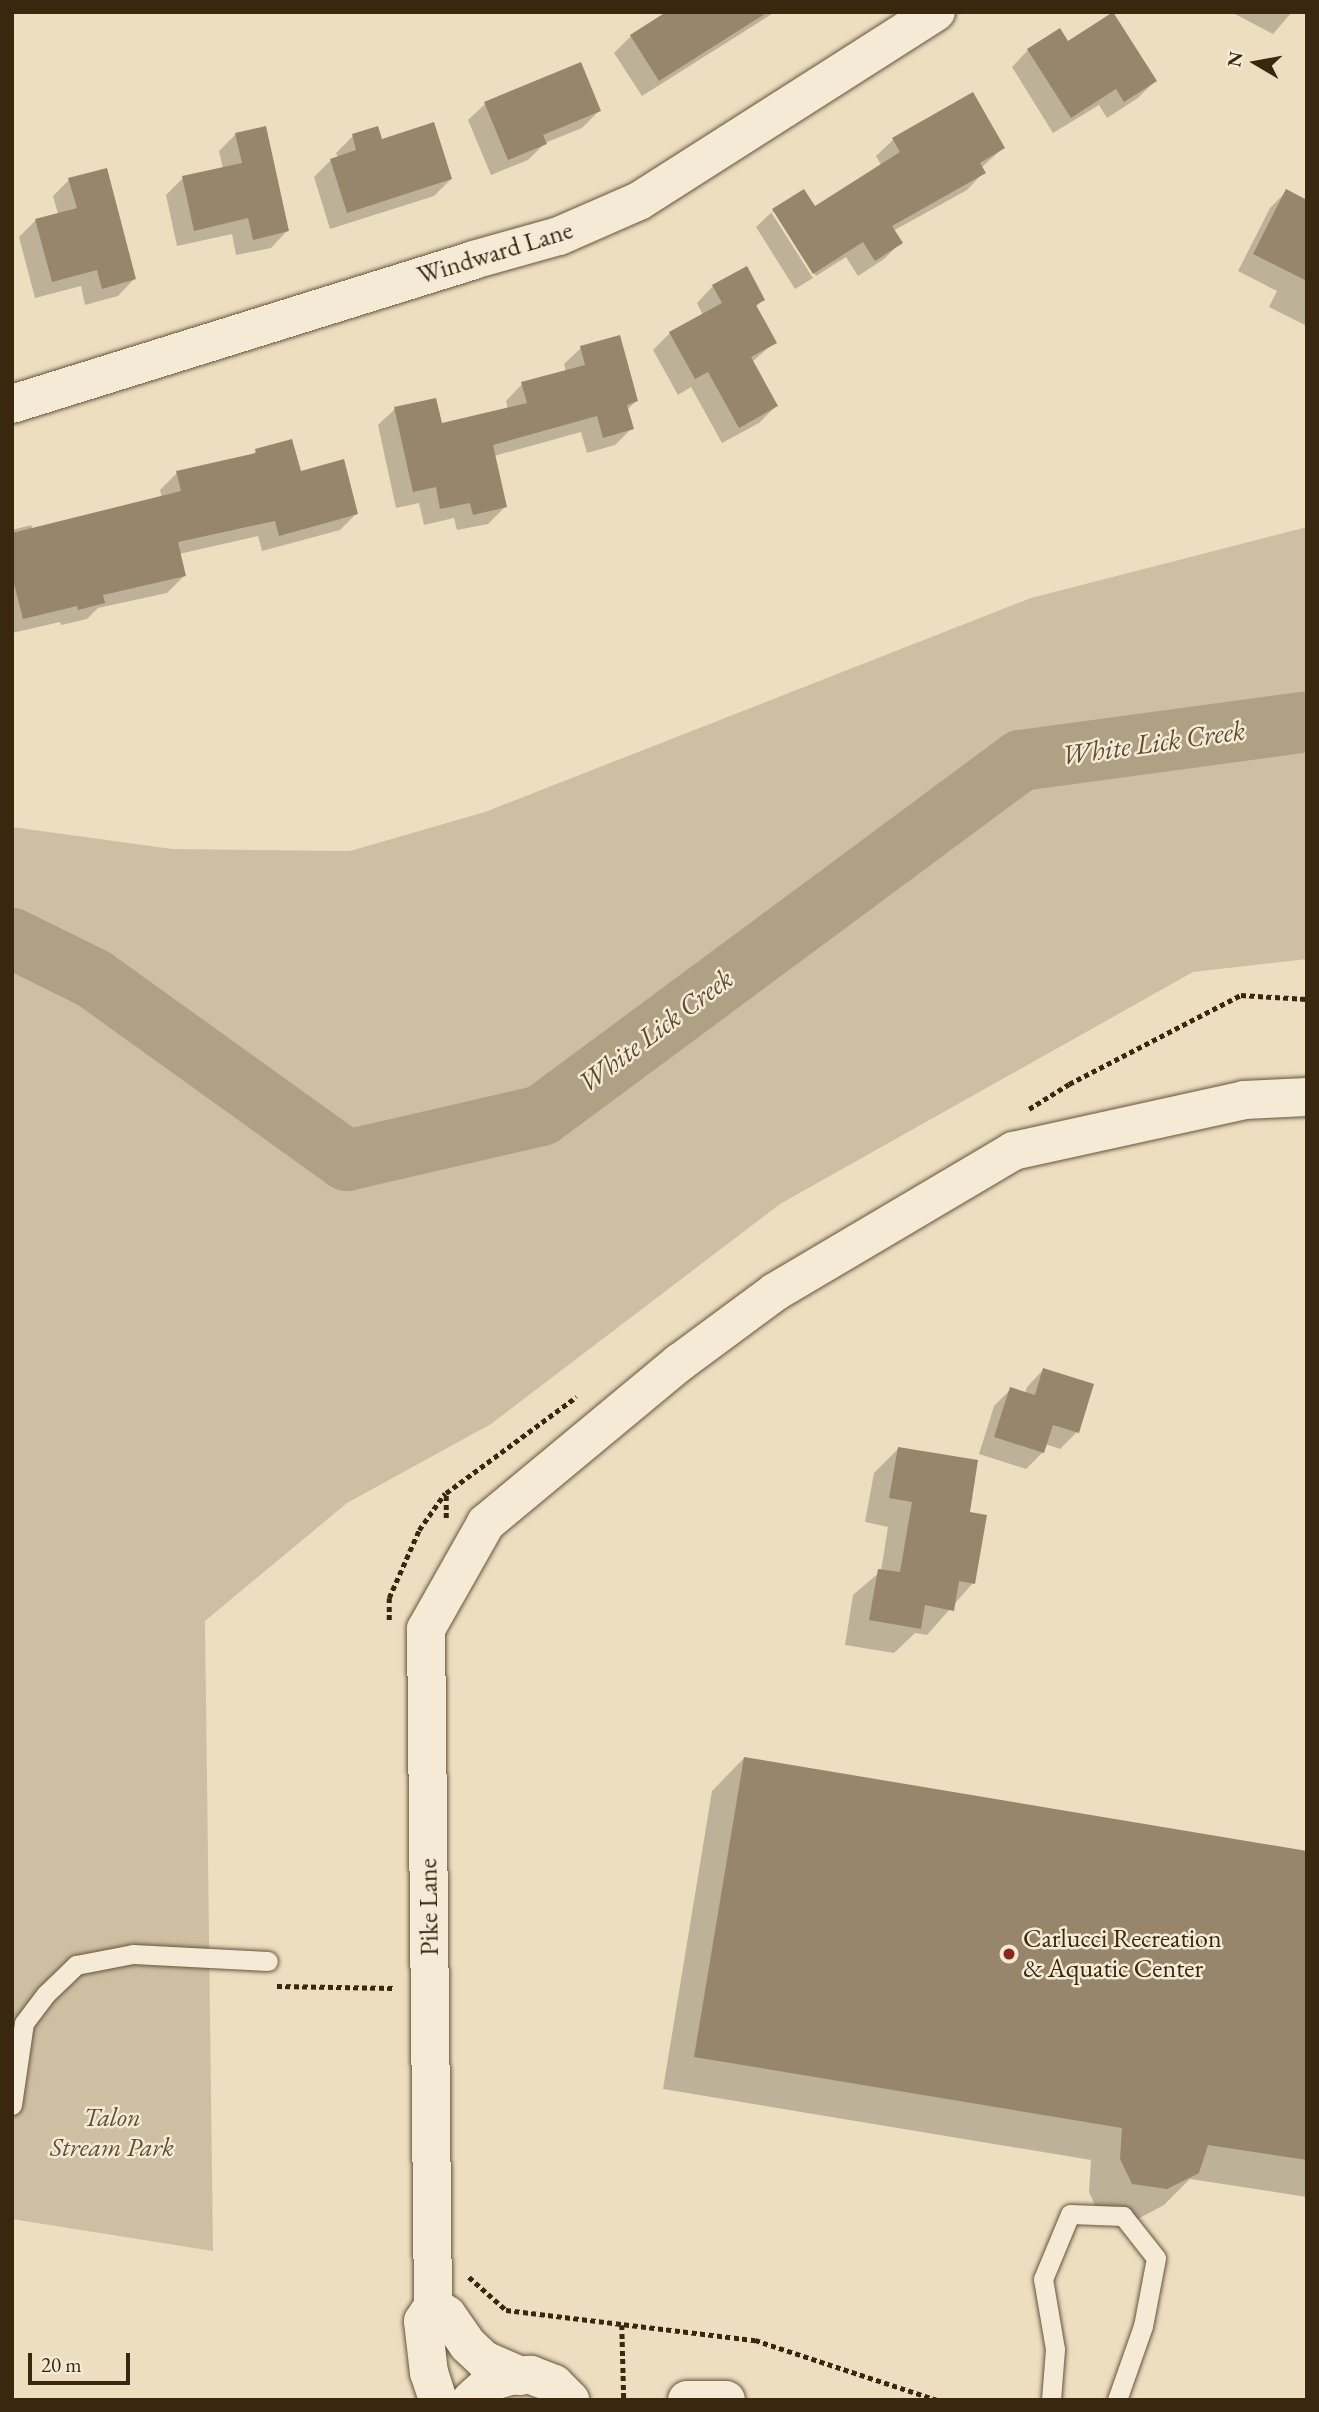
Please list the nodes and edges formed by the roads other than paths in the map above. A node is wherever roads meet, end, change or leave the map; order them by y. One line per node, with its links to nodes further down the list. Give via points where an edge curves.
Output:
1 (936, 12): 2 (street, Windward Lane, via 639,201 559,236)
2 (12, 404)
3 (1307, 1097): 7 (street, Pike Lane, via 1244,1100 1013,1151 775,1292 679,1363 486,1523 426,1629)
4 (268, 1961): 5 (lane, via 133,1954 76,1965)
5 (18, 2022): 6 (lane)
6 (12, 2105)
7 (433, 2306): 8 (street, via 447,2315 484,2360); 10 (street, Pike Lane, via 423,2321 429,2373)
8 (521, 2376): 9 (street, via 531,2375); 11 (street, via 491,2382)
9 (571, 2397)
10 (438, 2400)
11 (471, 2400)
12 (687, 2400): 13 (street)
13 (726, 2400)
14 (1051, 2400): 15 (lane, via 1055,2349 1043,2279 1070,2214 1123,2216 1156,2258 1143,2326)
15 (1117, 2400)

